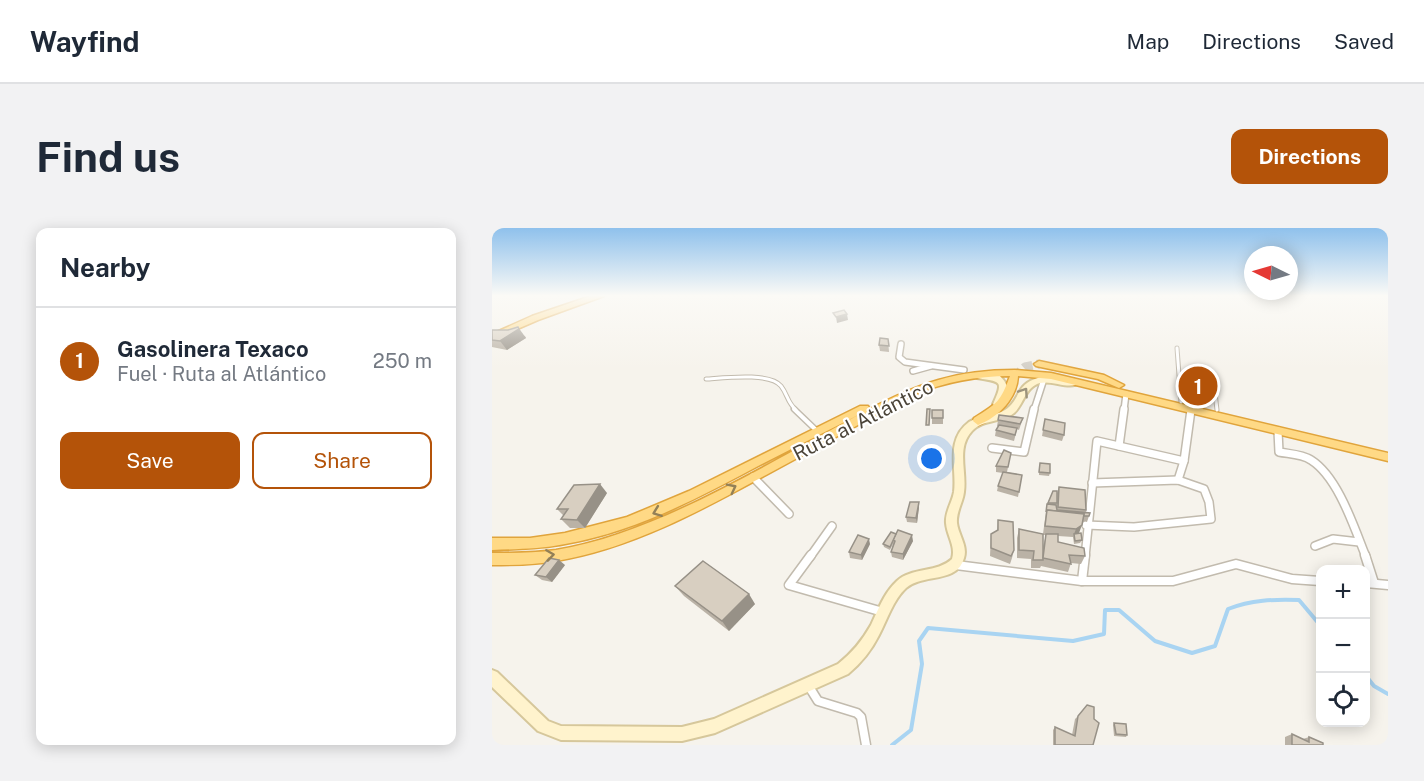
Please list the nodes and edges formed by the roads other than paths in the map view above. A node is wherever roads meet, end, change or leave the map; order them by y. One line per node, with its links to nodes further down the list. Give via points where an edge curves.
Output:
1 (521, 320): 3 (highway)
2 (530, 320): 3 (highway)
3 (492, 335)
4 (901, 344): 7 (street, via 899,357 905,362)
5 (1177, 348): 11 (lane)
6 (1039, 364): 15 (highway, via 1101,377)
7 (936, 365): 8 (street); 9 (street)
8 (913, 371)
9 (961, 373): 14 (highway, Ruta al Atlántico, via 1018,372); 15 (highway, Ruta al Atlántico, via 1019,367); 17 (main road, via 990,376 1004,384); 21 (highway, Ruta al Atlántico, via 916,383); 28 (highway, Ruta al Atlántico, via 911,392)
10 (1014, 377): 17 (highway, via 1008,398)
11 (1181, 378): 16 (lane); 19 (lane, via 1214,384)
12 (1044, 379): 14 (main road); 20 (main road, one-way to 12, via 1003,416 1030,383); 24 (street, via 1024,452)
13 (706, 380): 21 (lane, via 748,376 775,381 782,387 787,402)
14 (1096, 386): 15 (highway, Ruta al Atlántico)
15 (1123, 390): 16 (highway, Ruta al Atlántico); 18 (highway, Ruta al Atlántico); 23 (street)
16 (1181, 402): 19 (highway, Ruta al Atlántico)
17 (995, 409): 20 (highway)
18 (1191, 410): 22 (highway, Ruta al Atlántico); 27 (street)
19 (1217, 410): 25 (highway, Ruta al Atlántico)
20 (978, 421): 38 (main road, via 959,440 956,452 959,493 951,520 960,555)
21 (816, 430): 35 (highway, Ruta al Atlántico, one-way to 35, via 670,507 602,532 562,541)
22 (1278, 431): 26 (highway, Ruta al Atlántico); 34 (street, via 1280,452 1311,460 1325,474 1339,495)
23 (1119, 446): 27 (street); 30 (street, via 1097,441)
24 (992, 448)
25 (1388, 449)
26 (1388, 457)
27 (1184, 461): 29 (street)
28 (753, 477): 31 (street); 37 (highway, Ruta al Atlántico, one-way to 28, via 547,556 617,540 673,518)
29 (1178, 480): 30 (street); 32 (street, via 1204,489 1210,519 1134,527)
30 (1092, 483): 32 (street)
31 (789, 514)
32 (1086, 525): 41 (street)
33 (832, 526): 44 (street, via 789,585)
34 (1359, 542): 36 (street, via 1333,539); 39 (street)
35 (492, 544)
36 (1315, 546)
37 (492, 559)
38 (956, 565): 41 (street); 44 (main road, via 903,583)
39 (1365, 565)
40 (1316, 580): 41 (street, via 1292,579 1236,564 1173,581)
41 (1082, 581)
42 (1370, 583): 43 (street)
43 (1388, 585)
44 (883, 612): 46 (main road, via 858,656 843,669)
45 (492, 677): 46 (main road, via 543,726 561,733 682,734 715,726)
46 (808, 685): 47 (street, via 818,701 861,717)
47 (866, 745)

